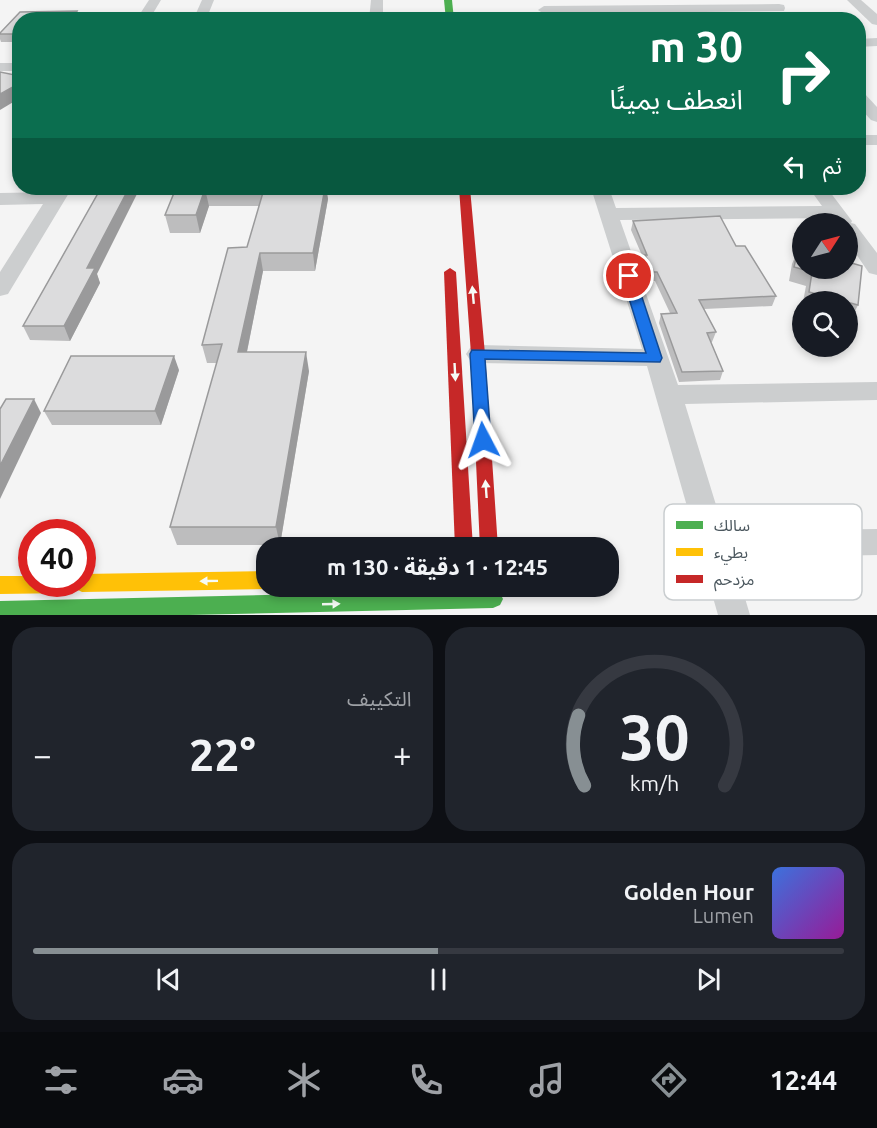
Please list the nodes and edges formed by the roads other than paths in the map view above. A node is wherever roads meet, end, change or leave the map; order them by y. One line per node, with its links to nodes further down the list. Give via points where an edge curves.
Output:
1 (853, 0): 6 (street)
2 (867, 0): 6 (street)
3 (775, 4): 5 (street)
4 (544, 10): 5 (street)
5 (628, 10)
6 (876, 16)
7 (866, 105): 8 (street)
8 (877, 117)
9 (40, 195): 14 (street)
10 (59, 195): 21 (street)
11 (465, 195): 22 (street, one-way to 11)
12 (602, 195): 16 (street)
13 (823, 195): 15 (street)
14 (0, 199)
15 (836, 213)
16 (609, 214): 17 (street); 23 (street)
17 (792, 219)
18 (858, 242): 20 (street)
19 (449, 257): 27 (street, one-way to 27)
20 (877, 268)
21 (0, 290)
22 (477, 354): 23 (street); 28 (street, one-way to 22)
23 (655, 358): 25 (street)
24 (877, 391): 25 (street)
25 (669, 395): 26 (street)
26 (700, 504)
27 (463, 537)
28 (488, 537)
29 (862, 542): 30 (street)
30 (877, 542)
31 (256, 580): 32 (street, one-way to 32)
32 (96, 583)
33 (0, 585): 34 (street)
34 (18, 585)
35 (426, 597): 41 (street, one-way to 35)
36 (466, 597): 42 (street)
37 (492, 597): 43 (street)
38 (729, 600): 44 (street)
39 (0, 610): 40 (street)
40 (145, 610): 41 (street)
41 (296, 610)
42 (467, 615)
43 (494, 615)
44 (734, 615)

